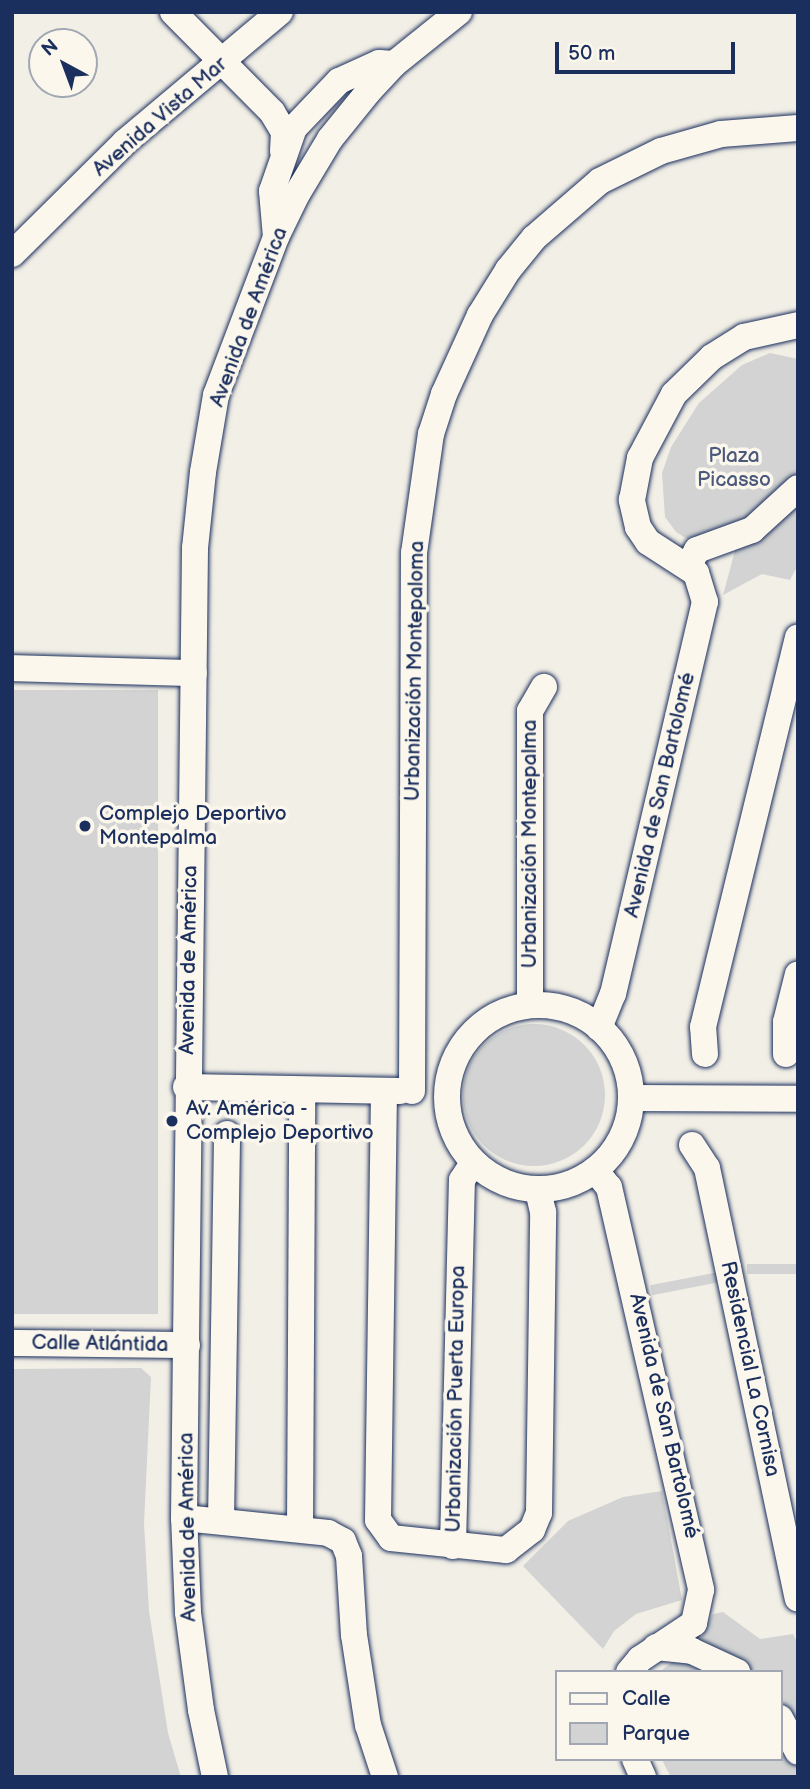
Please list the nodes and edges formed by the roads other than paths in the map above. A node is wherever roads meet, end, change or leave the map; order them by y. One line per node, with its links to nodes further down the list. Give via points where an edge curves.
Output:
1 (173, 12): 4 (street)
2 (280, 12): 4 (street, Avenida Vista Mar)
3 (459, 12): 5 (street, Avenida de América)
4 (223, 61): 7 (street); 11 (street, Avenida Vista Mar, via 125,142)
5 (394, 64): 6 (street, via 379,63 339,80); 10 (street, Avenida de América, via 330,139)
6 (309, 110): 7 (street, via 296,115); 9 (street)
7 (272, 112): 9 (street, via 284,132)
8 (798, 128): 28 (street, Urbanización Montepaloma, via 750,128 691,142 632,163 590,188 534,238 508,270 480,315 444,394 431,434 414,553)
9 (283, 151): 10 (street, via 272,191)
10 (276, 237): 17 (street, Avenida de América, via 216,396 195,548)
11 (12, 254)
12 (798, 325): 14 (street, Avenida de San Bartolomé, via 744,337 712,357 674,394 645,444 632,500 638,527 648,542)
13 (798, 488): 14 (street, via 752,530 697,550)
14 (688, 567): 21 (street, Avenida de San Bartolomé, via 702,582 705,602 613,994)
15 (798, 637): 23 (street, via 703,1027)
16 (12, 668): 17 (street)
17 (194, 673): 25 (street, Avenida de América)
18 (544, 687): 20 (street, Urbanización Montepalma, via 530,711)
19 (798, 974): 24 (street, via 786,1022)
20 (530, 1006): 21 (street, via 575,1012); 22 (street, via 488,1020)
21 (599, 1028): 29 (street, via 625,1062)
22 (462, 1046): 28 (street); 31 (street, via 447,1088)
23 (705, 1054)
24 (786, 1054)
25 (186, 1087): 26 (street); 38 (street, Avenida de América)
26 (302, 1090): 27 (street); 41 (street)
27 (384, 1091): 28 (street); 42 (street, via 378,1520 391,1538)
28 (412, 1091): 31 (street, via 429,1101)
29 (632, 1098): 30 (street); 35 (street, via 624,1133)
30 (798, 1099)
31 (453, 1133): 34 (street)
32 (227, 1134): 40 (street)
33 (692, 1145): 43 (street, Residencial La Cornisa, via 703,1157 710,1181)
34 (473, 1163): 36 (street, via 503,1183); 42 (street, Urbanización Puerta Europa, via 462,1180)
35 (595, 1170): 36 (street, via 574,1183); 44 (street, Avenida de San Bartolomé, via 610,1187 699,1568 700,1601 694,1623)
36 (538, 1190): 42 (street, Urbanización Puerta Europa, via 543,1212 539,1513 525,1538 506,1550)
37 (12, 1343): 38 (street, Calle Atlántida)
38 (187, 1345): 39 (street, Avenida de América)
39 (184, 1518): 40 (street); 50 (street, Avenida de América, via 190,1624)
40 (221, 1521): 41 (street)
41 (300, 1529): 51 (street, via 336,1536 347,1548 368,1725)
42 (453, 1546)
43 (798, 1598)
44 (656, 1647): 45 (street, Avenida de San Bartolomé); 46 (street, via 692,1651)
45 (631, 1670)
46 (733, 1670)
47 (782, 1722): 48 (street)
48 (798, 1752)
49 (636, 1761): 52 (street)
50 (215, 1777)
51 (385, 1777)
52 (643, 1777)

